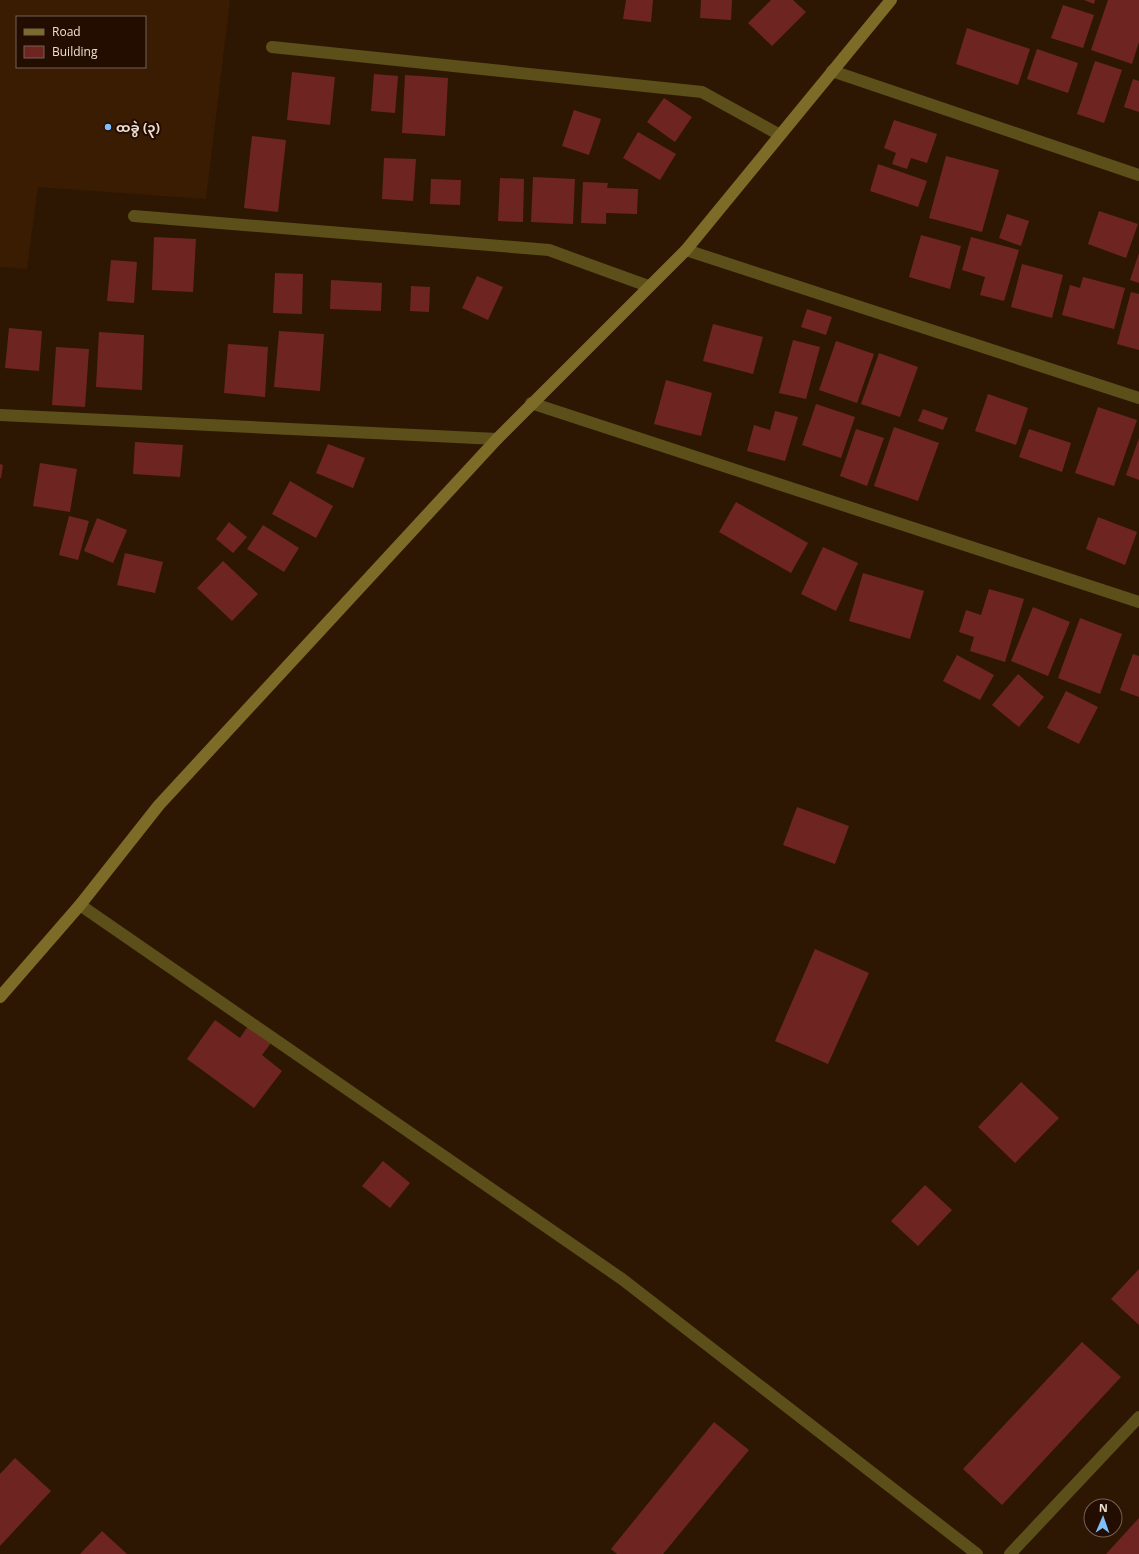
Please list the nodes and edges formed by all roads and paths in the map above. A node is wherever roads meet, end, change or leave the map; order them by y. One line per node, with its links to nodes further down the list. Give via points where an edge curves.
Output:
1 (891, 0): 3 (street)
2 (272, 47): 4 (street, via 702,92)
3 (832, 71): 4 (street); 5 (street)
4 (780, 135): 7 (street)
5 (1139, 175)
6 (134, 216): 8 (street, via 549,250)
7 (686, 250): 8 (street); 9 (street)
8 (648, 286): 10 (street)
9 (1139, 398)
10 (531, 403): 12 (street); 13 (street)
11 (0, 415): 12 (street)
12 (497, 439): 14 (street, via 159,804)
13 (1139, 602)
14 (80, 905): 15 (street); 17 (street, via 622,1279)
15 (0, 997)
16 (1139, 1417): 18 (street)
17 (977, 1554)
18 (1010, 1554)

